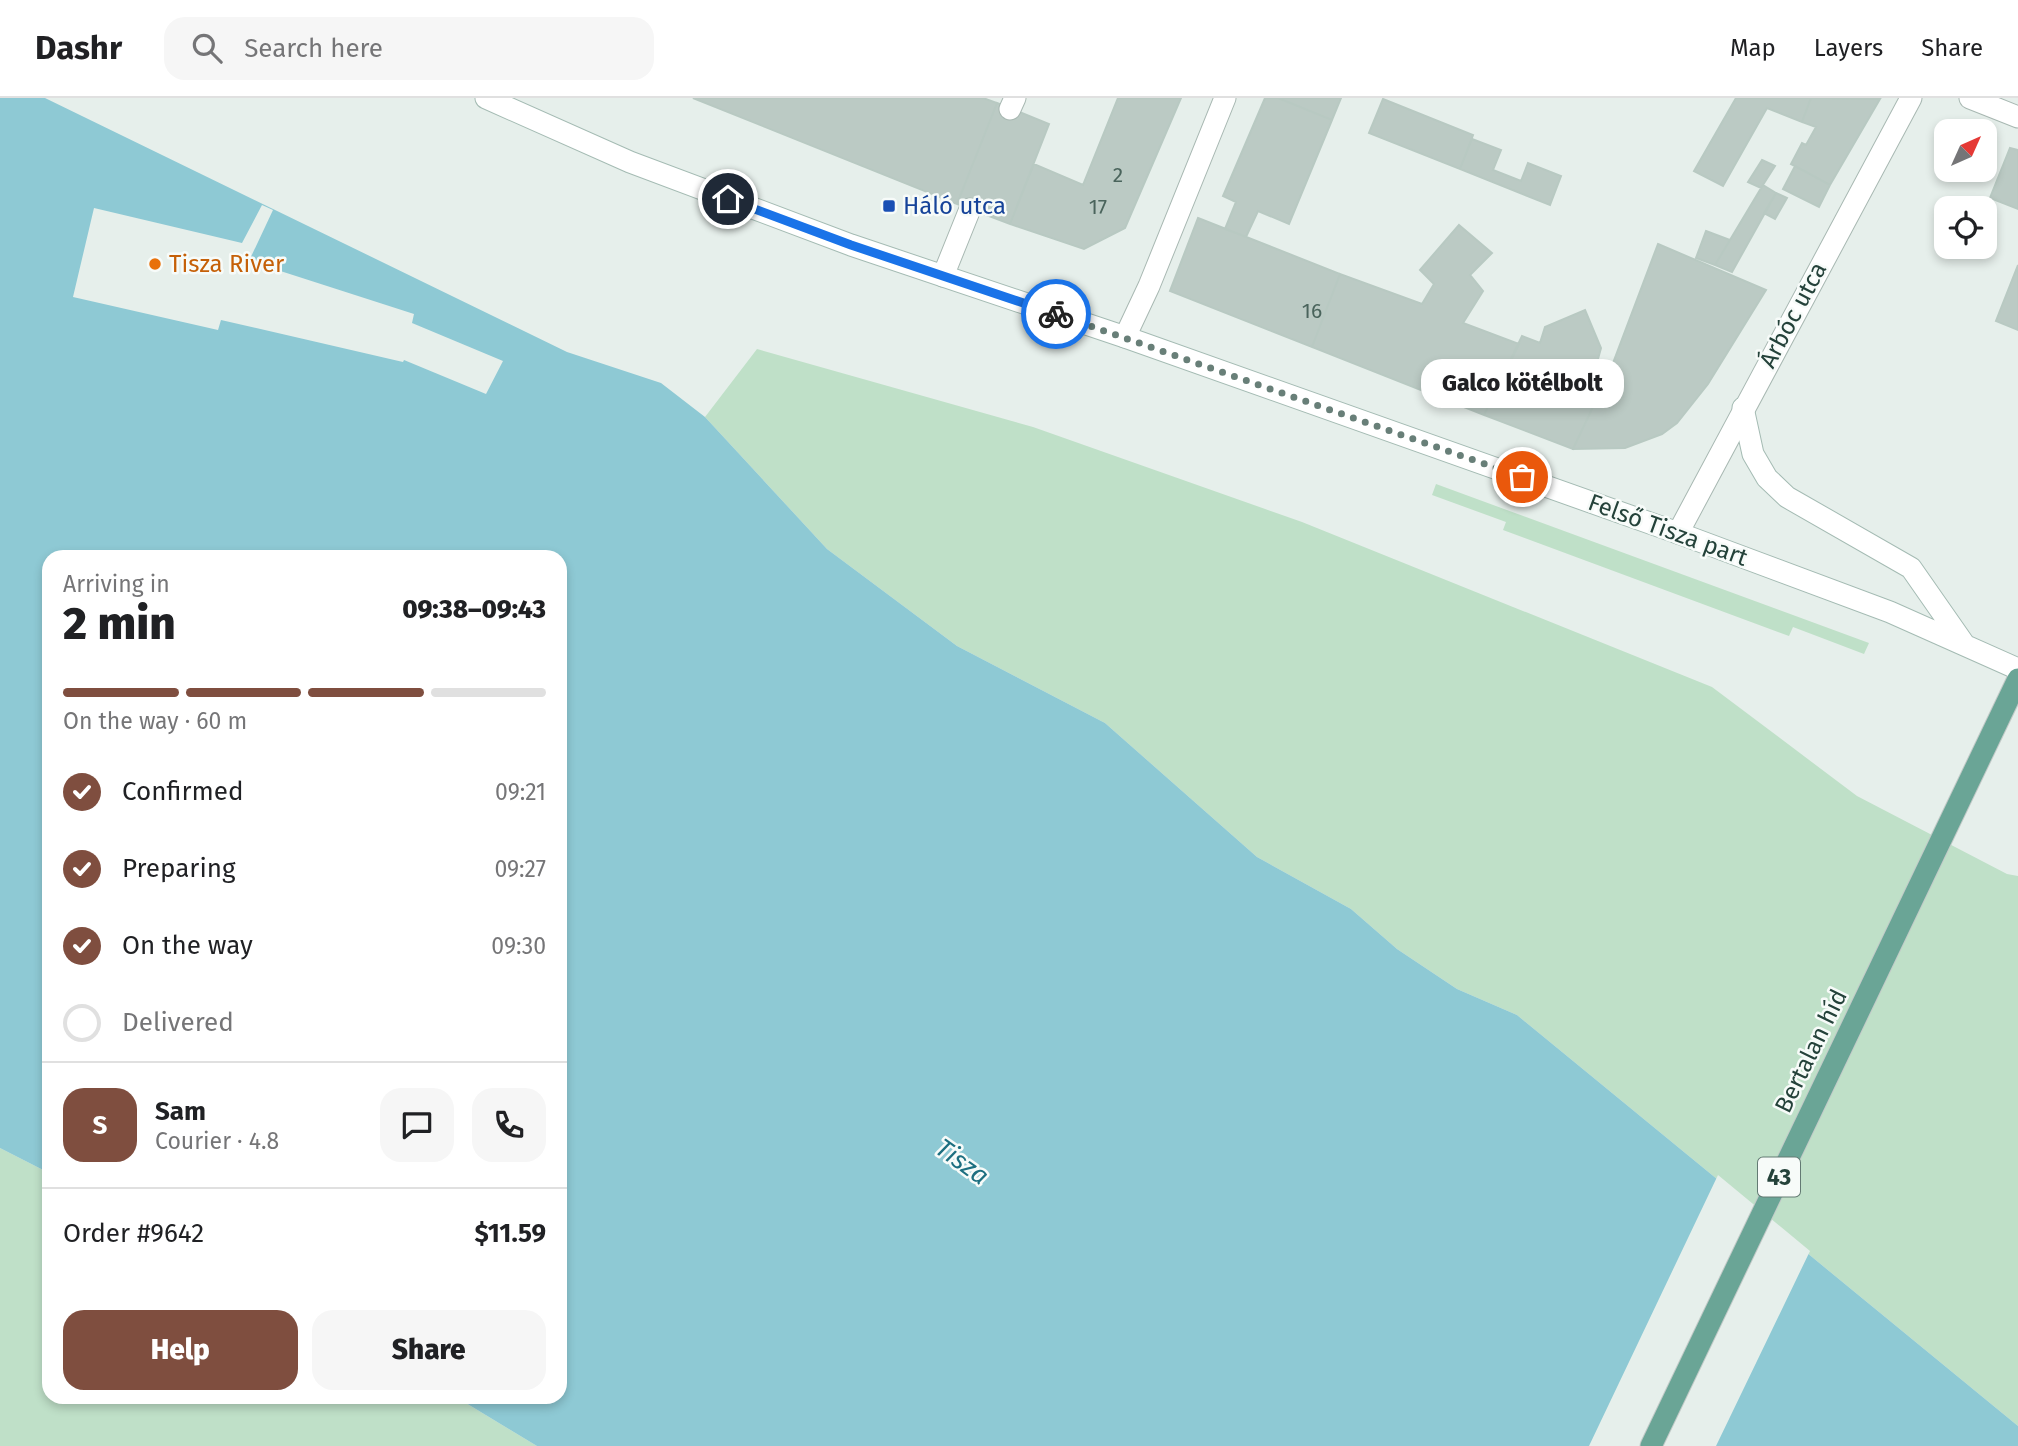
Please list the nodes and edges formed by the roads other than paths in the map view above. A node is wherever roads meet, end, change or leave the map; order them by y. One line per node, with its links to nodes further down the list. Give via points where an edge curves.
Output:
1 (486, 98): 7 (street, Felső Tisza part, via 630,162)
2 (1225, 98): 8 (street)
3 (1911, 98): 9 (street, Árbóc utca)
4 (1970, 98): 5 (street)
5 (2018, 117)
6 (970, 209): 7 (street)
7 (943, 276): 8 (street, Felső Tisza part)
8 (1125, 337): 10 (street, Felső Tisza part)
9 (1743, 408): 10 (street, Árbóc utca); 11 (street, via 1754,454 1767,478 1794,501 1911,568)
10 (1678, 533): 11 (street, Felső Tisza part)
11 (1966, 645): 12 (street, Felső Tisza part)
12 (2018, 668)
13 (2018, 679): 14 (main road, Bertalan híd / 43)
14 (1651, 1446)

